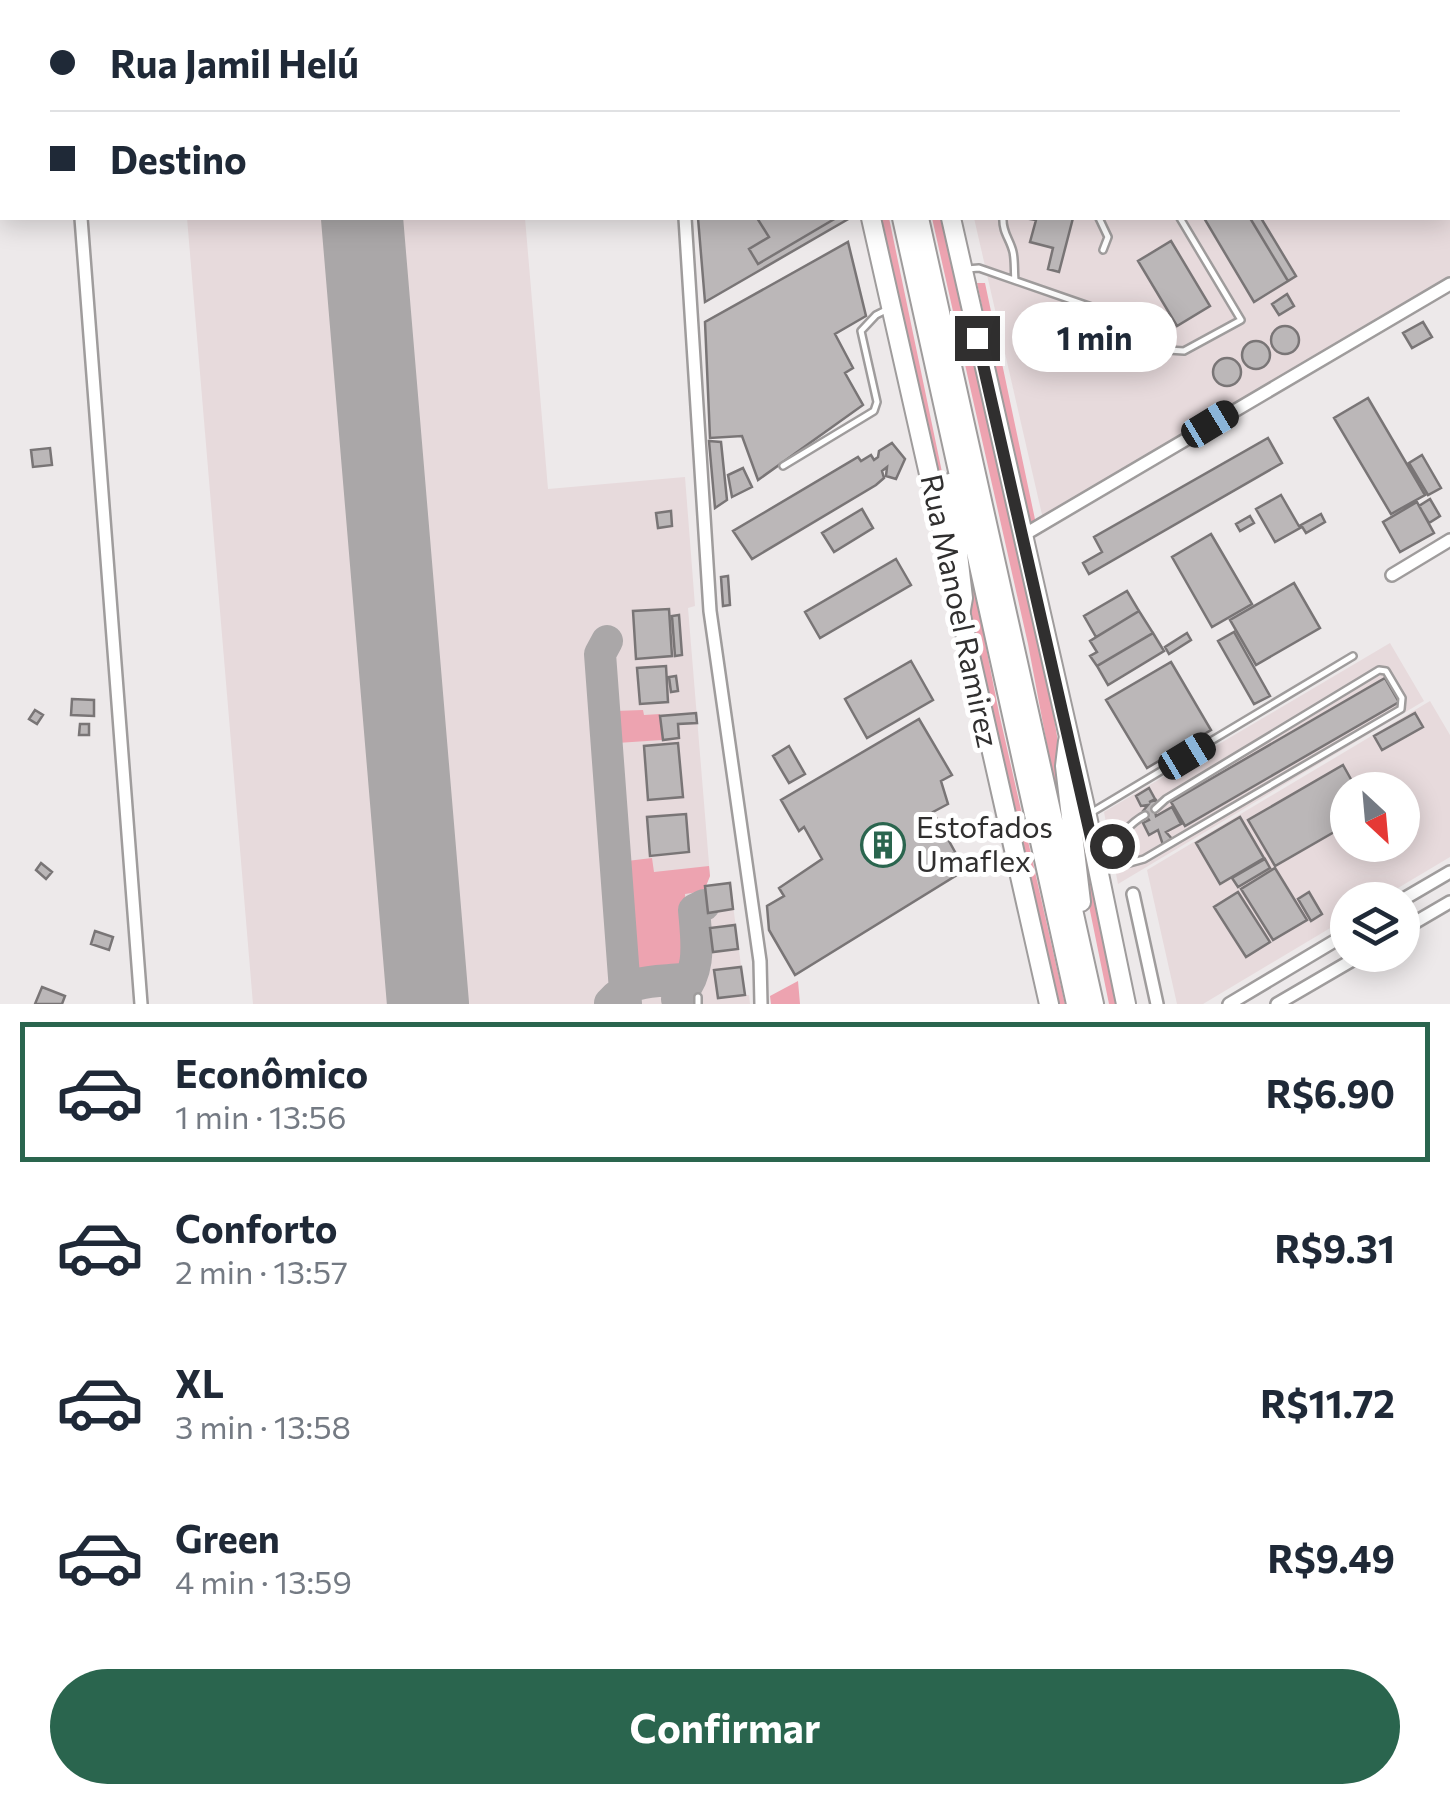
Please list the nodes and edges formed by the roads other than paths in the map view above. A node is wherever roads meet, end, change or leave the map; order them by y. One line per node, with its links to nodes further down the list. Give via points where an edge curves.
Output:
1 (81, 220): 38 (street)
2 (685, 220): 39 (street, via 710,611)
3 (871, 220): 14 (main road, Rua Manoel Ramirez)
4 (902, 220): 15 (main road)
5 (919, 220): 36 (main road)
6 (951, 220): 11 (main road)
7 (1003, 220): 12 (lane)
8 (1100, 220): 10 (lane, via 1108,237)
9 (1181, 220): 12 (lane, via 1242,320 1184,351 1152,349 1106,312)
10 (1103, 250)
11 (962, 270): 12 (lane, via 980,268); 17 (main road)
12 (1015, 280)
13 (1450, 284): 17 (street)
14 (891, 308): 16 (lane, via 861,331 874,411); 20 (main road, Rua Manoel Ramirez)
15 (924, 320): 20 (main road, via 926,380 955,519); 41 (main road)
16 (784, 466)
17 (1022, 536): 22 (main road)
18 (1448, 545): 19 (street)
19 (1392, 575)
20 (960, 615): 40 (main road, Rua Manoel Ramirez)
21 (1354, 656): 25 (lane)
22 (1068, 741): 25 (main road); 36 (main road)
23 (1155, 809): 27 (lane, via 1379,670 1402,698 1401,709 1144,859)
24 (1144, 815): 26 (lane, via 1112,846)
25 (1087, 816): 26 (main road)
26 (1094, 851): 27 (main road)
27 (1099, 872): 43 (main road)
28 (1450, 872): 29 (street)
29 (1424, 887): 30 (street); 33 (street)
30 (1420, 889)
31 (1133, 894): 44 (street)
32 (1450, 902): 33 (street)
33 (1437, 910): 34 (street)
34 (1420, 920)
35 (1330, 944): 45 (street)
36 (1082, 952): 42 (main road)
37 (1332, 972): 46 (street)
38 (141, 1004)
39 (761, 1004)
40 (1049, 1004)
41 (1076, 1004)
42 (1094, 1004)
43 (1126, 1004)
44 (1157, 1004)
45 (1229, 1004)
46 (1278, 1004)

